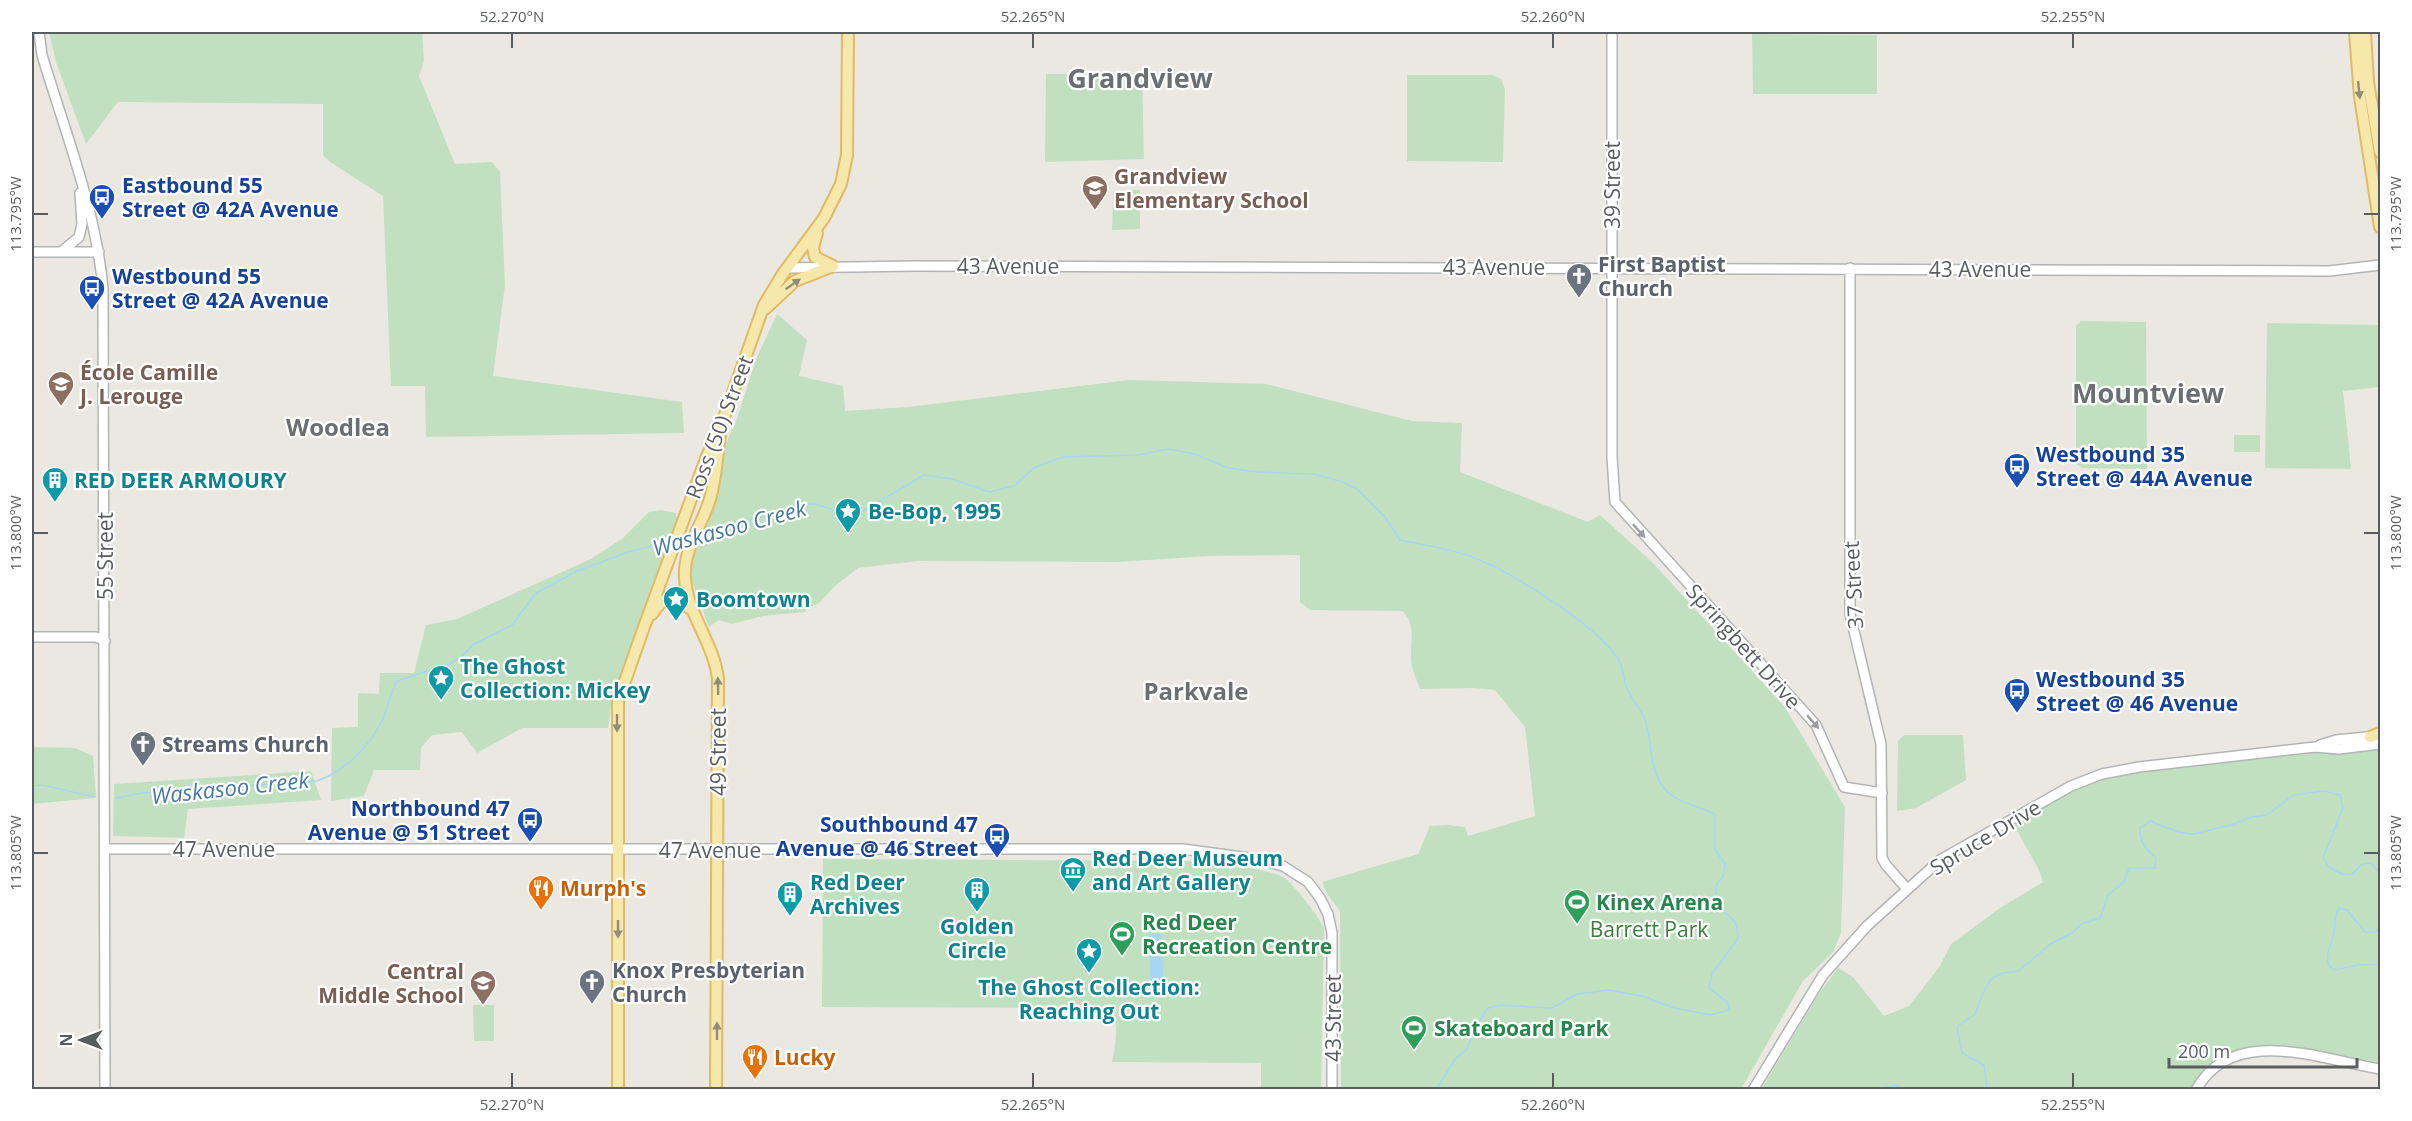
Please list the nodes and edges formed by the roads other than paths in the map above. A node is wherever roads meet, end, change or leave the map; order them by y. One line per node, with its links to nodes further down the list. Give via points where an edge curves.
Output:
1 (39, 32): 7 (street, 55 Street, via 42,55)
2 (848, 32): 8 (main road, Ross (50) Street, via 846,161 835,199)
3 (1612, 32): 15 (street, 39 Street)
4 (2355, 32): 9 (main road, one-way to 9, via 2360,97)
5 (2365, 32): 6 (main road, via 2368,81)
6 (2380, 153)
7 (80, 179): 11 (street, via 81,234); 12 (street, 55 Street)
8 (819, 226): 14 (main road, via 814,254 819,261); 16 (main road, Ross (50) Street)
9 (2380, 227)
10 (32, 252): 11 (street)
11 (61, 252): 12 (street)
12 (99, 252): 27 (street, 55 Street, via 105,351)
13 (2380, 265): 17 (street, 43 Avenue, via 2329,271)
14 (833, 266): 15 (street, 43 Avenue); 16 (street, 43 Avenue); 18 (main road, one-way to 14, via 795,281)
15 (1612, 267): 17 (street, 43 Avenue); 20 (street, 39 Street)
16 (787, 268): 18 (main road, Ross (50) Street)
17 (1850, 268): 31 (street, 37 Street, via 1850,614 1880,736)
18 (761, 314): 19 (main road, Ross (50) Street)
19 (722, 426): 21 (main road, 49 Street); 22 (main road, Ross (50) Street)
20 (1612, 482): 31 (street, Springbett Drive, one-way to 31, via 1617,506 1816,725 1844,787)
21 (713, 483): 22 (main road, via 707,495); 23 (main road, 49 Street)
22 (690, 504): 23 (main road); 25 (main road, Ross (50) Street)
23 (700, 522): 24 (main road, 49 Street, via 686,558 688,599)
24 (695, 615): 25 (main road, via 681,598 670,596 661,602); 34 (main road, 49 Street, one-way to 24, via 718,679 712,652)
25 (644, 627): 33 (main road, Ross (50) Street, one-way to 33, via 617,711)
26 (32, 637): 27 (street)
27 (105, 641): 32 (street, 55 Street)
28 (2377, 735): 30 (street, Spruce Drive)
29 (2380, 744): 30 (street, Spruce Drive, via 2339,749)
30 (2315, 747): 36 (street, Spruce Drive, via 2128,768 2093,777 1940,860)
31 (1882, 793): 36 (street, 37 Street, via 1882,858)
32 (105, 849): 33 (street, 47 Avenue); 38 (street, 55 Street)
33 (617, 850): 34 (street, 47 Avenue); 39 (main road, Ross (50) Street, one-way to 39)
34 (717, 850): 35 (street, 47 Avenue, via 1183,849 1270,862 1290,869); 40 (main road, 49 Street, one-way to 34)
35 (1308, 882): 41 (street, 43 Street, via 1324,904 1332,933)
36 (1907, 889): 42 (street, Spruce Drive, via 1823,975)
37 (2380, 1069): 43 (street, via 2264,1050 2247,1051 2230,1057 2208,1073)
38 (105, 1089)
39 (618, 1089)
40 (716, 1089)
41 (1332, 1089)
42 (1753, 1089)
43 (2196, 1089)

